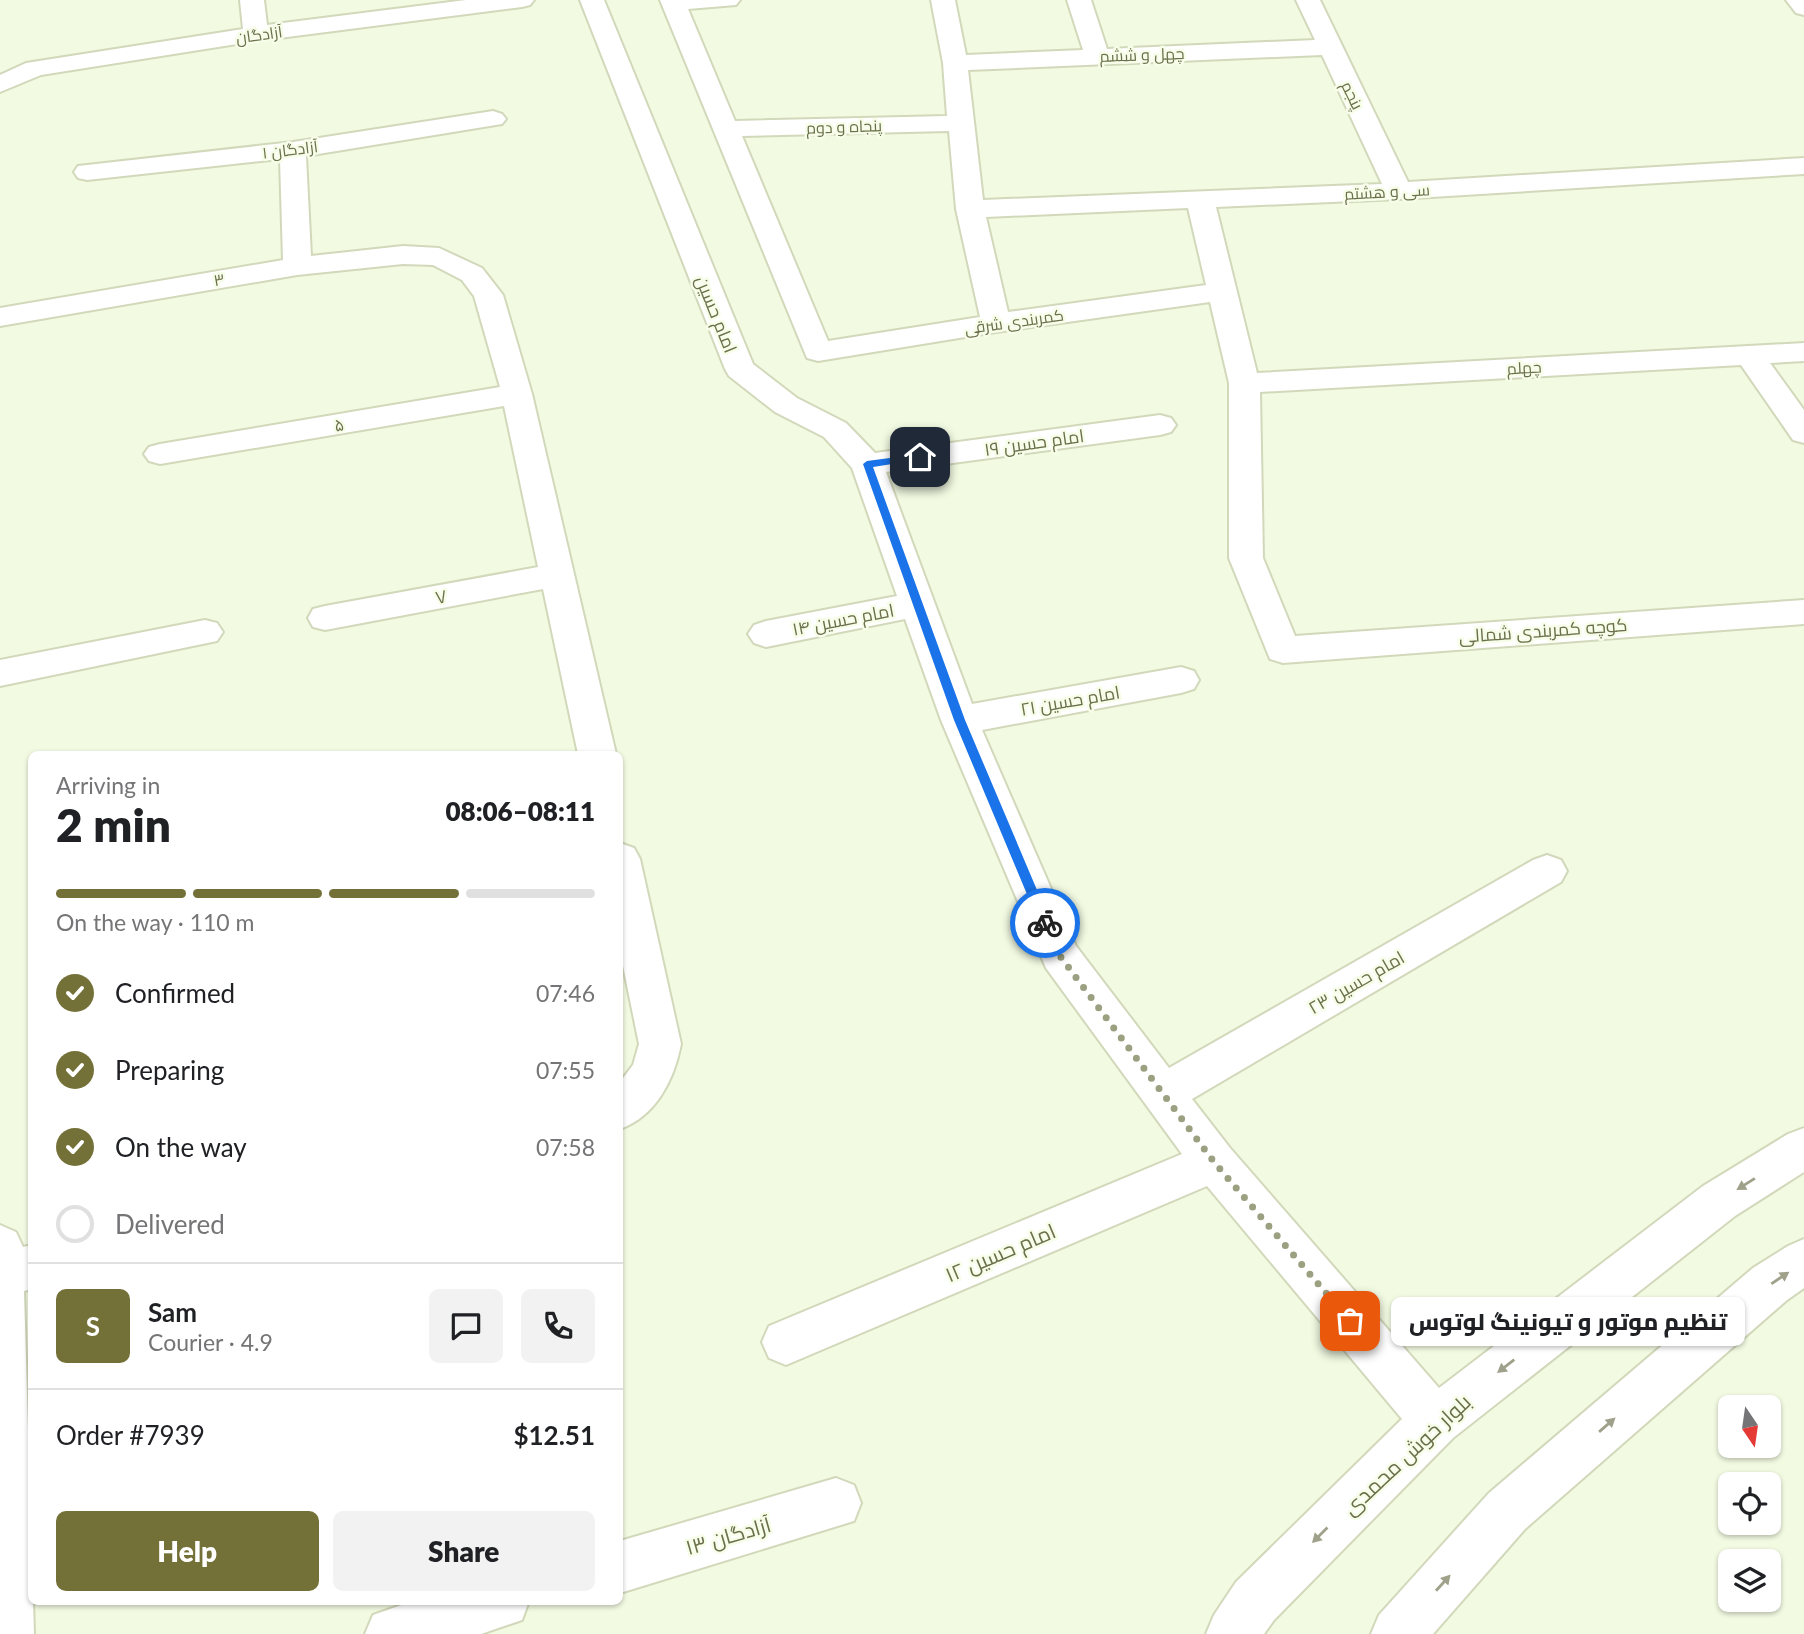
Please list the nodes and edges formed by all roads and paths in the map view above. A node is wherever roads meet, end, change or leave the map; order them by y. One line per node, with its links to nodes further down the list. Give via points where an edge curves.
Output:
1 (252, 0): 11 (street)
2 (522, 0): 11 (street, آزادگان)
3 (592, 0): 37 (street, امام حسین, via 740,369 786,405 835,430)
4 (728, 0): 9 (street)
5 (943, 0): 14 (street)
6 (1079, 0): 13 (street)
7 (1308, 0): 12 (street, پنجم)
8 (1798, 0): 10 (street)
9 (672, 1): 18 (street, کمربندی شرقی)
10 (1804, 8)
11 (256, 34): 15 (street, آزادگان, via 35,68)
12 (1330, 47): 13 (street, چهل و ششم); 22 (street, پنجم)
13 (1097, 55): 14 (street, چهل و ششم)
14 (955, 63): 17 (street)
15 (0, 84)
16 (493, 119): 19 (street, آزادگان ۱)
17 (961, 123): 18 (street, پنجاه و دوم); 25 (street)
18 (726, 130): 29 (street, کمربندی شرقی, via 818,352)
19 (293, 150): 21 (street, آزادگان ۱); 26 (street)
20 (1794, 167): 22 (street, سی و هشتم); 23 (street)
21 (86, 172)
22 (1399, 191): 24 (street, سی و هشتم)
23 (1804, 194)
24 (1200, 199): 25 (street, سی و هشتم); 27 (street)
25 (970, 209): 29 (street)
26 (297, 266): 28 (street, ۳); 33 (street, ۳, via 403,255 439,257 471,274 488,295)
27 (1223, 291): 29 (street, کمربندی شرقی); 32 (street)
28 (0, 317)
29 (996, 323)
30 (1804, 352): 31 (street, چهلم)
31 (1749, 355): 32 (street, چهلم); 35 (street)
32 (1244, 383): 40 (street, کوچه کمربندی شمالی, via 1246,558 1283,650)
33 (517, 394): 36 (street, ۵); 38 (street)
34 (1160, 425): 37 (street, امام حسین ۱۹)
35 (1804, 433)
36 (160, 454)
37 (867, 464): 39 (street, امام حسین)
38 (557, 575): 41 (street, ۷); 47 (street)
39 (919, 604): 43 (street, امام حسین ۱۴); 46 (street, امام حسین)
40 (1804, 612)
41 (325, 618)
42 (205, 632): 44 (street)
43 (766, 634)
44 (0, 673)
45 (1181, 680): 46 (street, امام حسین ۲۱)
46 (960, 720): 50 (street, امام حسین, via 1060,956)
47 (596, 751)
48 (1547, 871): 50 (street, امام حسین ۲۳)
49 (623, 873): 51 (street, via 660,1044 655,1068)
50 (1164, 1093): 53 (street, امام حسین)
51 (629, 1102)
52 (1804, 1148): 59 (street, بلوار خوش محمدی, one-way to 59, via 1719,1201)
53 (1214, 1162): 58 (street, امام حسین ۱۲); 59 (street, امام حسین)
54 (0, 1247): 57 (street)
55 (1804, 1261): 66 (street, one-way to 55, via 1507,1511 1770,1284)
56 (28, 1267): 57 (street)
57 (1, 1274): 63 (street)
58 (786, 1342)
59 (1436, 1421): 65 (street, بلوار خوش محمدی, one-way to 65, via 1255,1601)
60 (836, 1503): 61 (street, آزادگان ۱۳)
61 (623, 1566)
62 (490, 1605): 64 (street)
63 (7, 1634)
64 (392, 1634)
65 (1233, 1634)
66 (1398, 1634)

